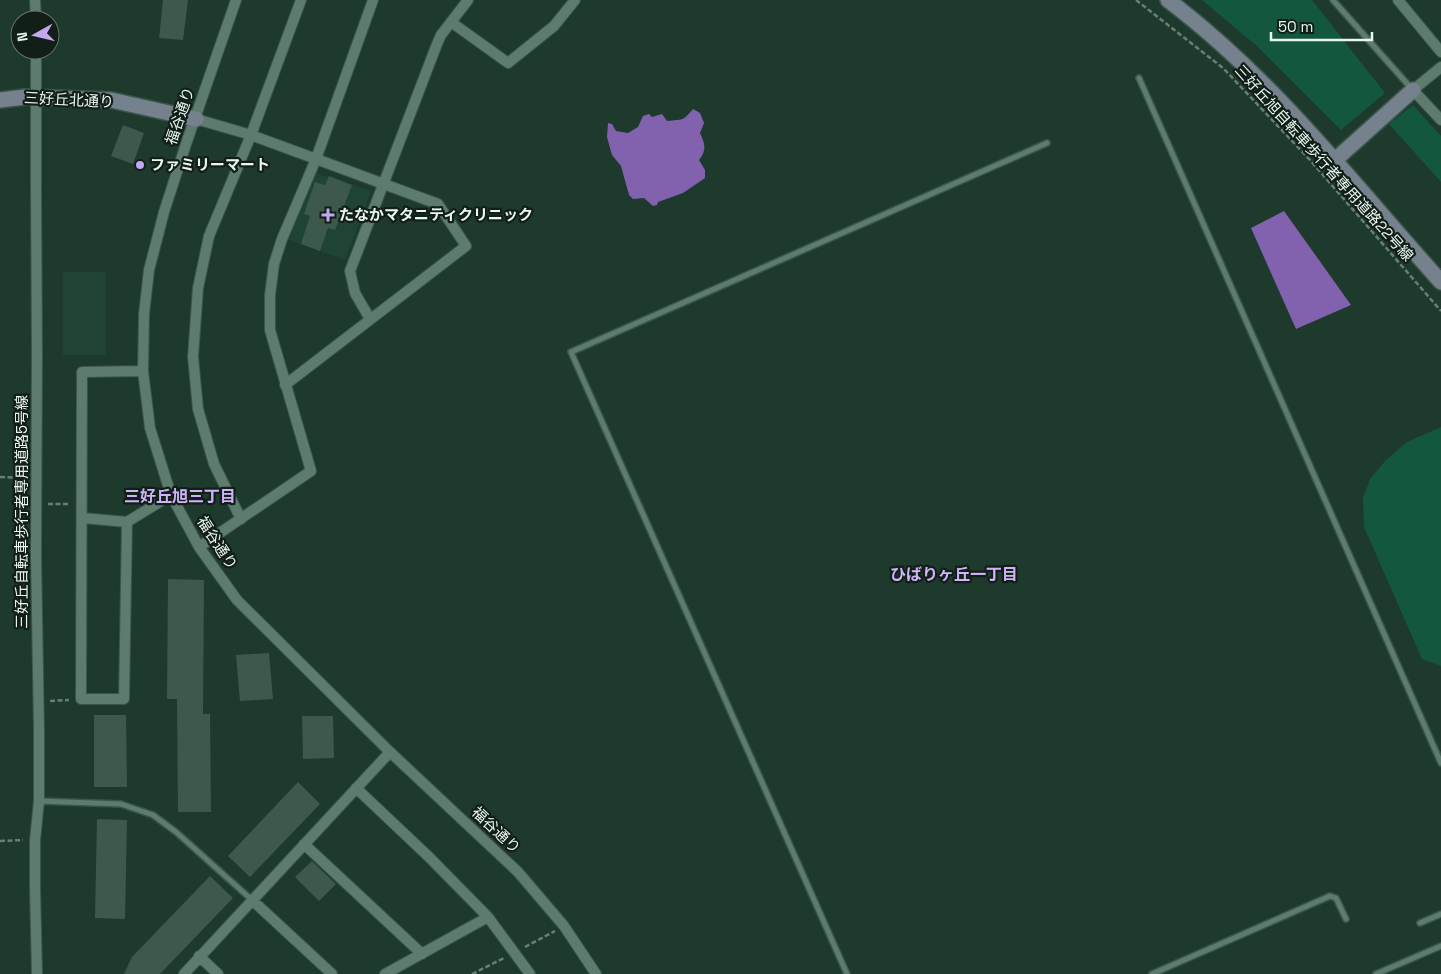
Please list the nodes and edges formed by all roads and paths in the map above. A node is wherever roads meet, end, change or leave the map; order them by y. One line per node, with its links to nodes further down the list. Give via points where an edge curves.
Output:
1 (236, 0): 17 (street, 福谷通り)
2 (301, 0): 19 (street)
3 (373, 0): 21 (street)
4 (468, 0): 10 (street)
5 (575, 0): 10 (street, via 554,26 508,63)
6 (1136, 0): 25 (path, 三好丘旭自転車歩行者専用道路22号線, via 1229,74 1309,159)
7 (1168, 0): 22 (street, via 1241,60)
8 (1333, 0): 15 (lane)
9 (1398, 0): 11 (street)
10 (451, 22): 23 (street, via 437,44)
11 (1441, 52)
12 (36, 60): 30 (street, 三好丘自転車歩行者専用道路5号線, bridge)
13 (1441, 67): 15 (street)
14 (1139, 78): 41 (lane)
15 (1413, 90): 18 (street); 22 (street)
16 (0, 100): 17 (street, 三好丘北通り, via 25,97 111,100)
17 (196, 119): 19 (street); 27 (street, 福谷通り, via 167,203 149,270)
18 (1441, 120)
19 (251, 135): 21 (street); 35 (street, via 210,236 198,288 193,357 198,409 214,464)
20 (1047, 143): 65 (lane, via 571,352)
21 (316, 159): 23 (street); 28 (street, via 274,264 270,330)
22 (1335, 160): 24 (street)
23 (384, 186): 26 (street, via 350,272 355,293); 26 (street, via 438,204 466,246)
24 (1441, 282)
25 (1441, 311)
26 (370, 319): 28 (street)
27 (143, 371): 31 (street, 福谷通り, via 150,428); 33 (street, via 82,372)
28 (285, 385): 35 (street, via 311,471)
29 (0, 477): 30 (path)
30 (37, 478): 32 (street, 三好丘自転車歩行者専用道路5号線)
31 (171, 495): 36 (street); 37 (street, 福谷通り)
32 (36, 504): 33 (path); 39 (street, 三好丘自転車歩行者専用道路5号線)
33 (82, 504): 34 (street)
34 (83, 518): 36 (street); 38 (street)
35 (241, 519): 37 (street)
36 (127, 522): 38 (street, via 124,699)
37 (199, 547): 40 (street, 福谷通り, via 237,600)
38 (81, 699): 39 (path)
39 (38, 702): 43 (street, 三好丘自転車歩行者専用道路5号線)
40 (390, 752): 42 (street); 52 (street, 福谷通り, via 518,872)
41 (1441, 763)
42 (356, 788): 46 (street); 49 (street)
43 (39, 801): 44 (street, 三好丘自転車歩行者専用道路5号線); 47 (lane, via 121,804 153,815)
44 (36, 840): 45 (path); 57 (street, 三好丘自転車歩行者専用道路5号線)
45 (0, 841)
46 (304, 844): 47 (street); 55 (street)
47 (252, 900): 56 (street); 60 (street)
48 (1441, 914): 51 (lane)
49 (488, 917): 54 (street); 55 (street)
50 (1346, 919): 66 (lane, via 1336,898 1330,896)
51 (1420, 923)
52 (564, 926): 54 (path); 64 (street, 福谷通り)
53 (1441, 946): 67 (lane)
54 (514, 953): 62 (path); 63 (street)
55 (422, 954): 61 (street)
56 (199, 956): 58 (street); 59 (street)
57 (37, 974)
58 (184, 974)
59 (218, 974)
60 (332, 974)
61 (385, 974)
62 (472, 974)
63 (530, 974)
64 (596, 974)
65 (847, 974)
66 (1152, 974)
67 (1376, 974)

